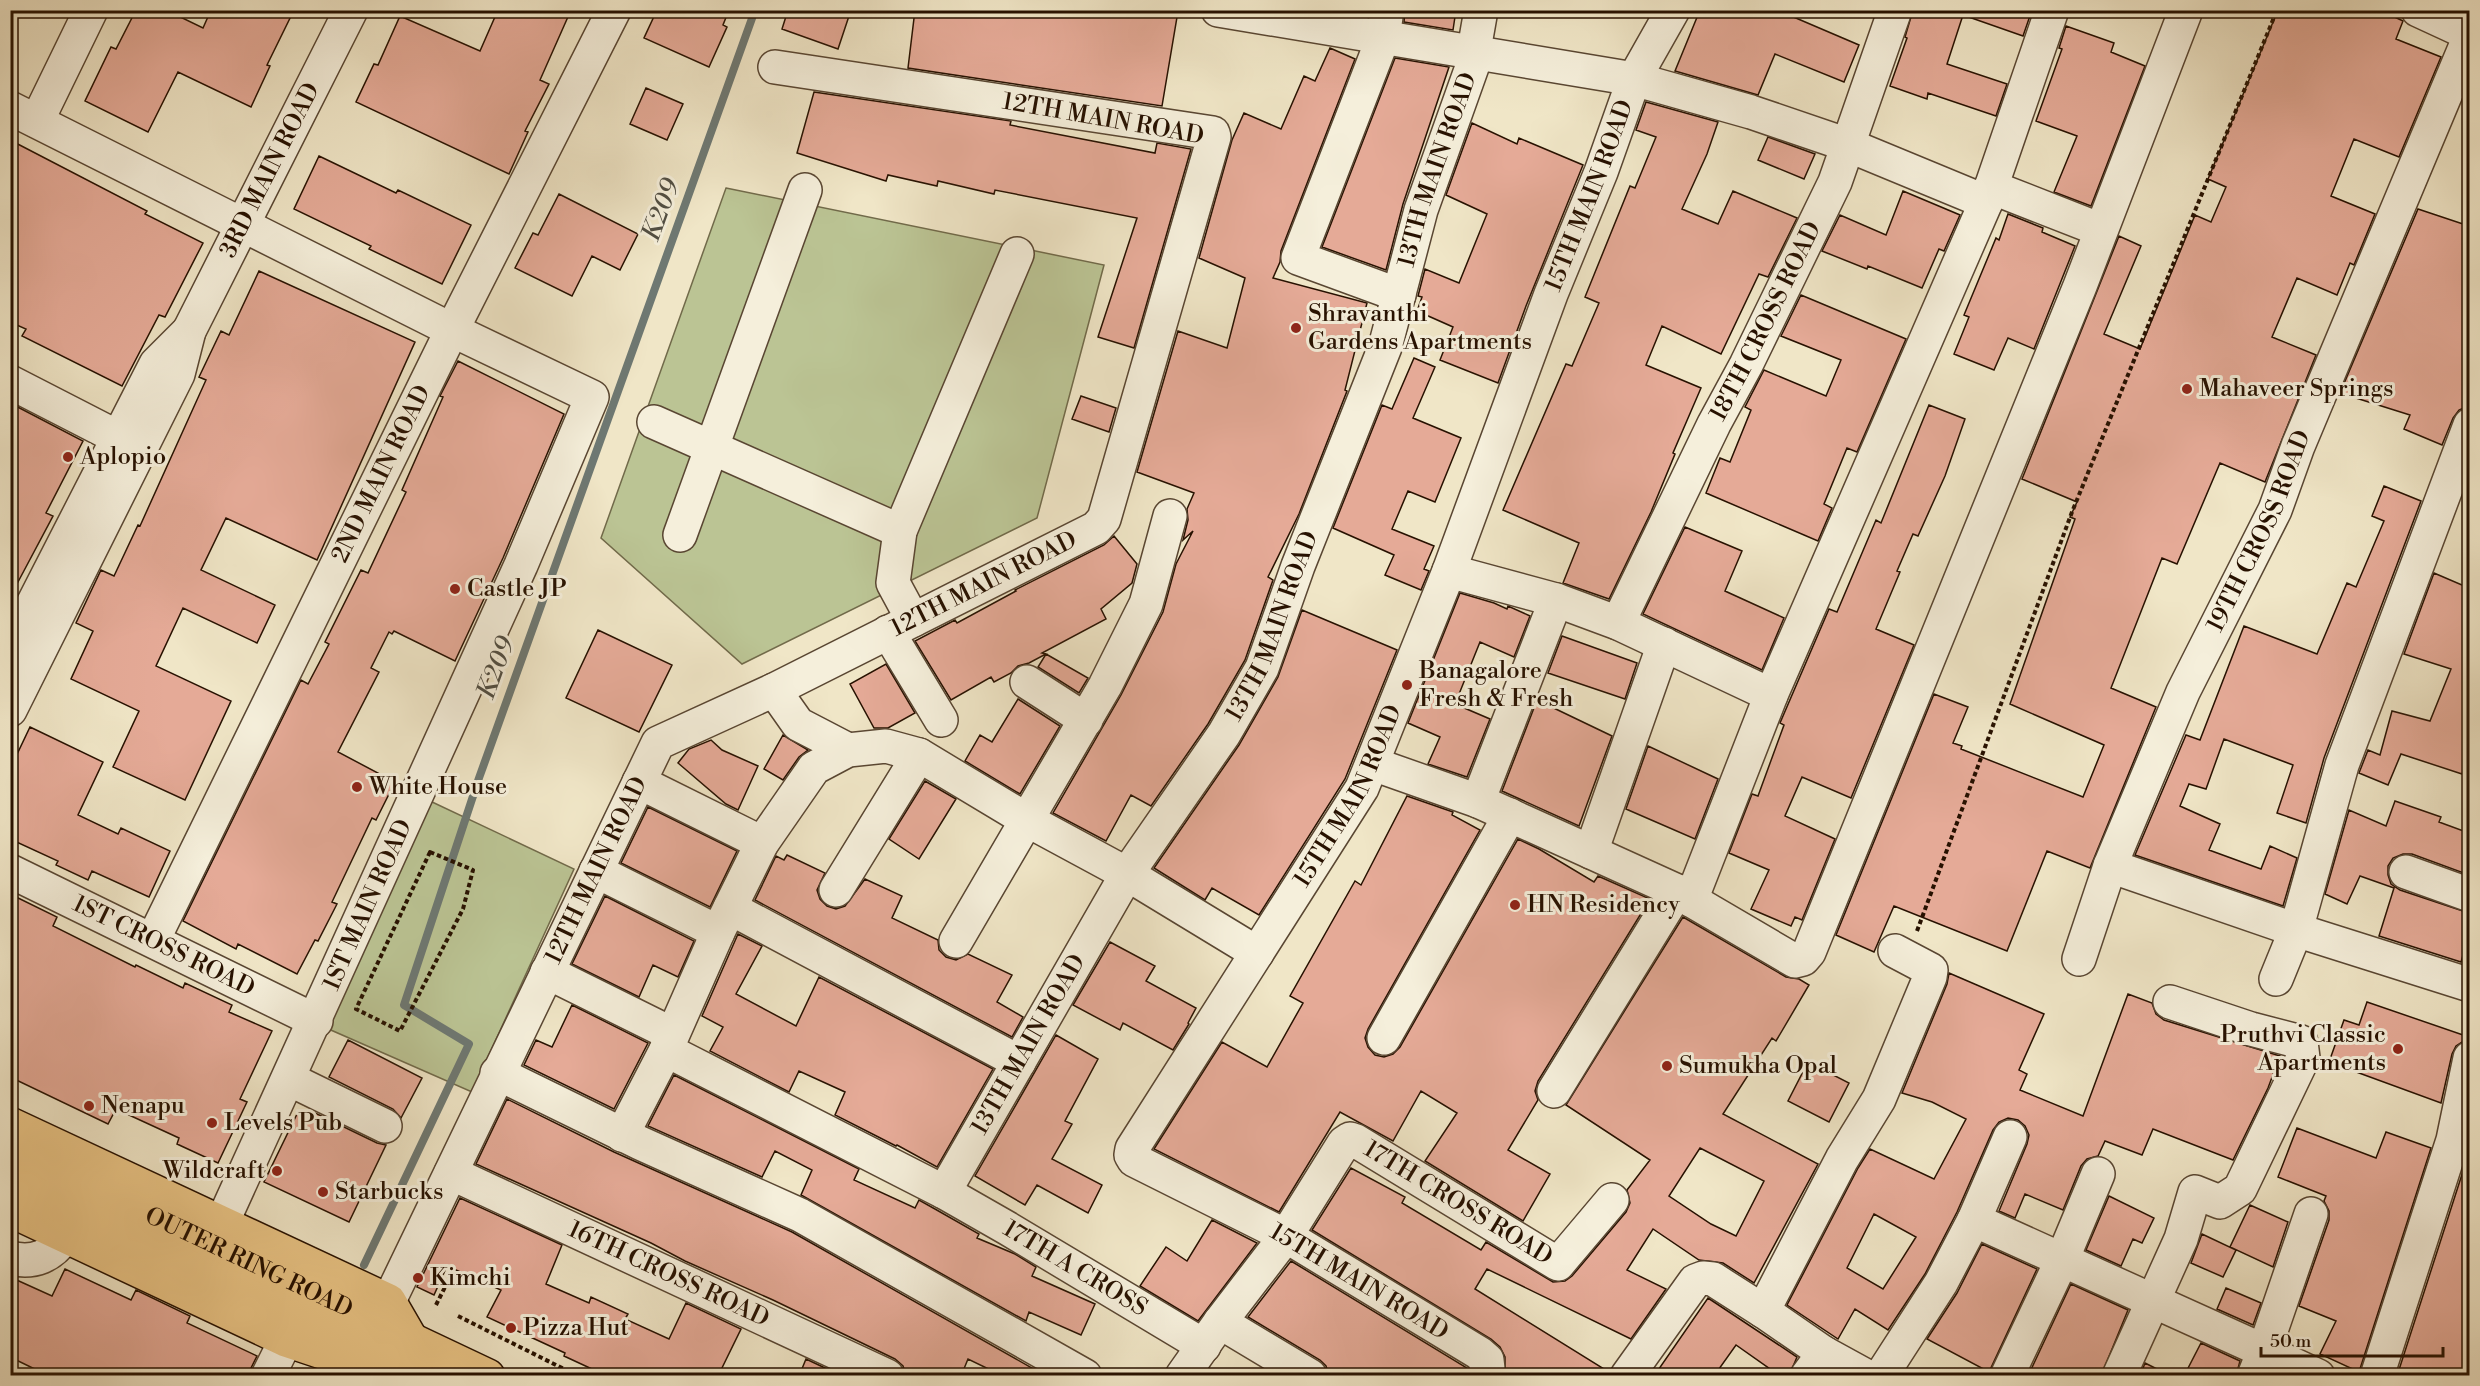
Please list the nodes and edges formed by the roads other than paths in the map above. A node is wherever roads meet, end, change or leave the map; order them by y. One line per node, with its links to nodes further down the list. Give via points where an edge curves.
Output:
1 (91, 10): 17 (street)
2 (351, 10): 21 (street, 3RD MAIN ROAD)
3 (614, 10): 25 (street, 2ND MAIN ROAD)
4 (1218, 10): 11 (street)
5 (1480, 10): 14 (street, 13TH MAIN ROAD, via 1474,51)
6 (1673, 10): 16 (street, 15TH MAIN ROAD)
7 (1895, 10): 18 (street, 18TH CROSS ROAD)
8 (2052, 10): 20 (street)
9 (2186, 10): 22 (street)
10 (2430, 13): 13 (street)
11 (1267, 14): 12 (street)
12 (1385, 24): 14 (street); 24 (street, via 1298,258)
13 (2469, 35): 56 (street, 19TH CROSS ROAD, via 2275,510 2183,692)
14 (1477, 53): 16 (street); 24 (street, 13TH MAIN ROAD, via 1421,210)
15 (775, 67): 38 (street, 12TH MAIN ROAD, via 1209,132 1214,137 1104,519 1096,528)
16 (1634, 79): 18 (street); 35 (street, 15TH MAIN ROAD)
17 (24, 114): 21 (street)
18 (1848, 145): 20 (street); 37 (street, 18TH CROSS ROAD, via 1835,182)
19 (805, 190): 31 (street)
20 (1988, 194): 22 (street); 43 (street)
21 (242, 225): 25 (street); 26 (street, 3RD MAIN ROAD)
22 (2102, 230): 63 (street, via 1809,952 1795,961)
23 (1017, 254): 33 (street)
24 (1399, 295): 60 (street, 13TH MAIN ROAD, via 1385,347 1262,668 1224,734)
25 (452, 330): 66 (street, 2ND MAIN ROAD); 75 (street, 1ST MAIN ROAD, via 592,397 521,565)
26 (189, 331): 30 (street, 3RD MAIN ROAD, via 156,364); 44 (street, 3RD MAIN ROAD, via 178,374)
27 (10, 382): 30 (street)
28 (654, 422): 31 (street)
29 (2469, 425): 65 (street, via 2342,765)
30 (119, 438): 40 (street, 3RD MAIN ROAD)
31 (712, 447): 33 (street); 34 (street)
32 (1170, 516): 46 (street, via 1146,604)
33 (900, 531): 38 (street, via 893,583)
34 (680, 535)
35 (1449, 571): 36 (street); 49 (street, 15TH MAIN ROAD)
36 (1556, 600): 37 (street); 51 (street)
37 (1618, 623): 39 (street)
38 (900, 626): 42 (street, 12TH MAIN ROAD); 45 (street)
39 (1664, 644): 43 (street); 55 (street)
40 (11, 646)
41 (1027, 682): 46 (street)
42 (774, 690): 47 (street, via 798,724); 50 (street, 12TH MAIN ROAD, via 661,740)
43 (1771, 696): 63 (street)
44 (10, 710)
45 (941, 720)
46 (1086, 720): 53 (street)
47 (848, 750): 48 (street, via 886,746); 54 (street, via 814,768)
48 (919, 755): 53 (street); 61 (street)
49 (1373, 764): 51 (street); 68 (street, 15TH MAIN ROAD, via 1362,789)
50 (639, 782): 54 (street); 58 (street, 12TH MAIN ROAD)
51 (1478, 801): 52 (street)
52 (1510, 815): 55 (street); 76 (street)
53 (1027, 820): 60 (street); 67 (street)
54 (762, 843): 64 (street)
55 (1591, 852): 63 (street)
56 (2110, 866): 65 (street); 70 (street, 19TH CROSS ROAD)
57 (10, 871): 66 (street, 1ST CROSS ROAD)
58 (596, 871): 64 (street); 71 (street, 12TH MAIN ROAD)
59 (2406, 872): 62 (street)
60 (1127, 874): 68 (street); 79 (street, 13TH MAIN ROAD)
61 (836, 890)
62 (2469, 895)
63 (1684, 896): 82 (street)
64 (724, 920): 77 (street); 79 (street)
65 (2296, 930): 72 (street); 73 (street)
66 (153, 940): 75 (street, 1ST CROSS ROAD)
67 (956, 941)
68 (1257, 953): 98 (street, 15TH MAIN ROAD, via 1131,1155 1134,1160)
69 (1901, 954): 103 (street, via 1931,970 1930,977 1880,1099 1842,1159)
70 (2079, 959)
71 (547, 972): 77 (street, 17TH A CROSS); 80 (street, 12TH MAIN ROAD)
72 (2276, 979)
73 (2469, 985)
74 (2170, 1002): 102 (street, via 2301,1042 2303,1058 2240,1189 2220,1202 2196,1192 2181,1239)
75 (316, 1021): 81 (street, 1ST MAIN ROAD)
76 (1384, 1038)
77 (669, 1042): 85 (street); 91 (street, 17TH A CROSS)
78 (2469, 1058): 122 (street, via 2453,1140)
79 (1019, 1062): 91 (street, 13TH MAIN ROAD)
80 (497, 1073): 85 (street); 88 (street, 12TH MAIN ROAD)
81 (289, 1079): 84 (street); 96 (street, 1ST MAIN ROAD)
82 (1554, 1091)
83 (10, 1124): 96 (main road)
84 (385, 1126)
85 (622, 1135): 112 (street, via 800,1215)
86 (2010, 1137): 95 (street)
87 (10, 1150): 106 (main road, OUTER RING ROAD)
88 (451, 1173): 101 (street, 12TH MAIN ROAD); 111 (street, 16TH CROSS ROAD)
89 (2098, 1174): 100 (street)
90 (10, 1182): 106 (main road, OUTER RING ROAD)
91 (944, 1192): 104 (street, 17TH A CROSS)
92 (1612, 1200): 98 (street, 17TH CROSS ROAD, via 1558,1263 1350,1139)
93 (10, 1210): 97 (main road, OUTER RING ROAD)
94 (2311, 1214): 107 (street)
95 (1974, 1220): 100 (street); 118 (street, via 1941,1283)
96 (222, 1223): 101 (main road)
97 (65, 1236): 99 (street, via 48,1255 24,1261); 105 (main road, OUTER RING ROAD)
98 (1286, 1236): 104 (street, 17TH CROSS ROAD); 115 (street, 15TH MAIN ROAD, via 1479,1353 1487,1360)
99 (10, 1258)
100 (2062, 1260): 102 (street); 119 (street)
101 (389, 1301): 106 (main road)
102 (2153, 1301): 107 (street); 120 (street)
103 (1763, 1311): 108 (street); 116 (street, via 1713,1280 1695,1281)
104 (1212, 1334): 113 (street, 17TH CROSS ROAD); 114 (street, 17TH A CROSS)
105 (286, 1340): 106 (main road, OUTER RING ROAD, via 367,1367); 109 (street)
106 (409, 1360): 110 (main road, OUTER RING ROAD)
107 (2259, 1363): 121 (street)
108 (1815, 1364): 117 (street)
109 (268, 1376)
110 (488, 1376)
111 (886, 1376)
112 (1085, 1376)
113 (1182, 1376)
114 (1310, 1376)
115 (1484, 1376)
116 (1627, 1376)
117 (1866, 1376)
118 (1881, 1376)
119 (2007, 1376)
120 (2119, 1376)
121 (2318, 1376)
122 (2378, 1376)

